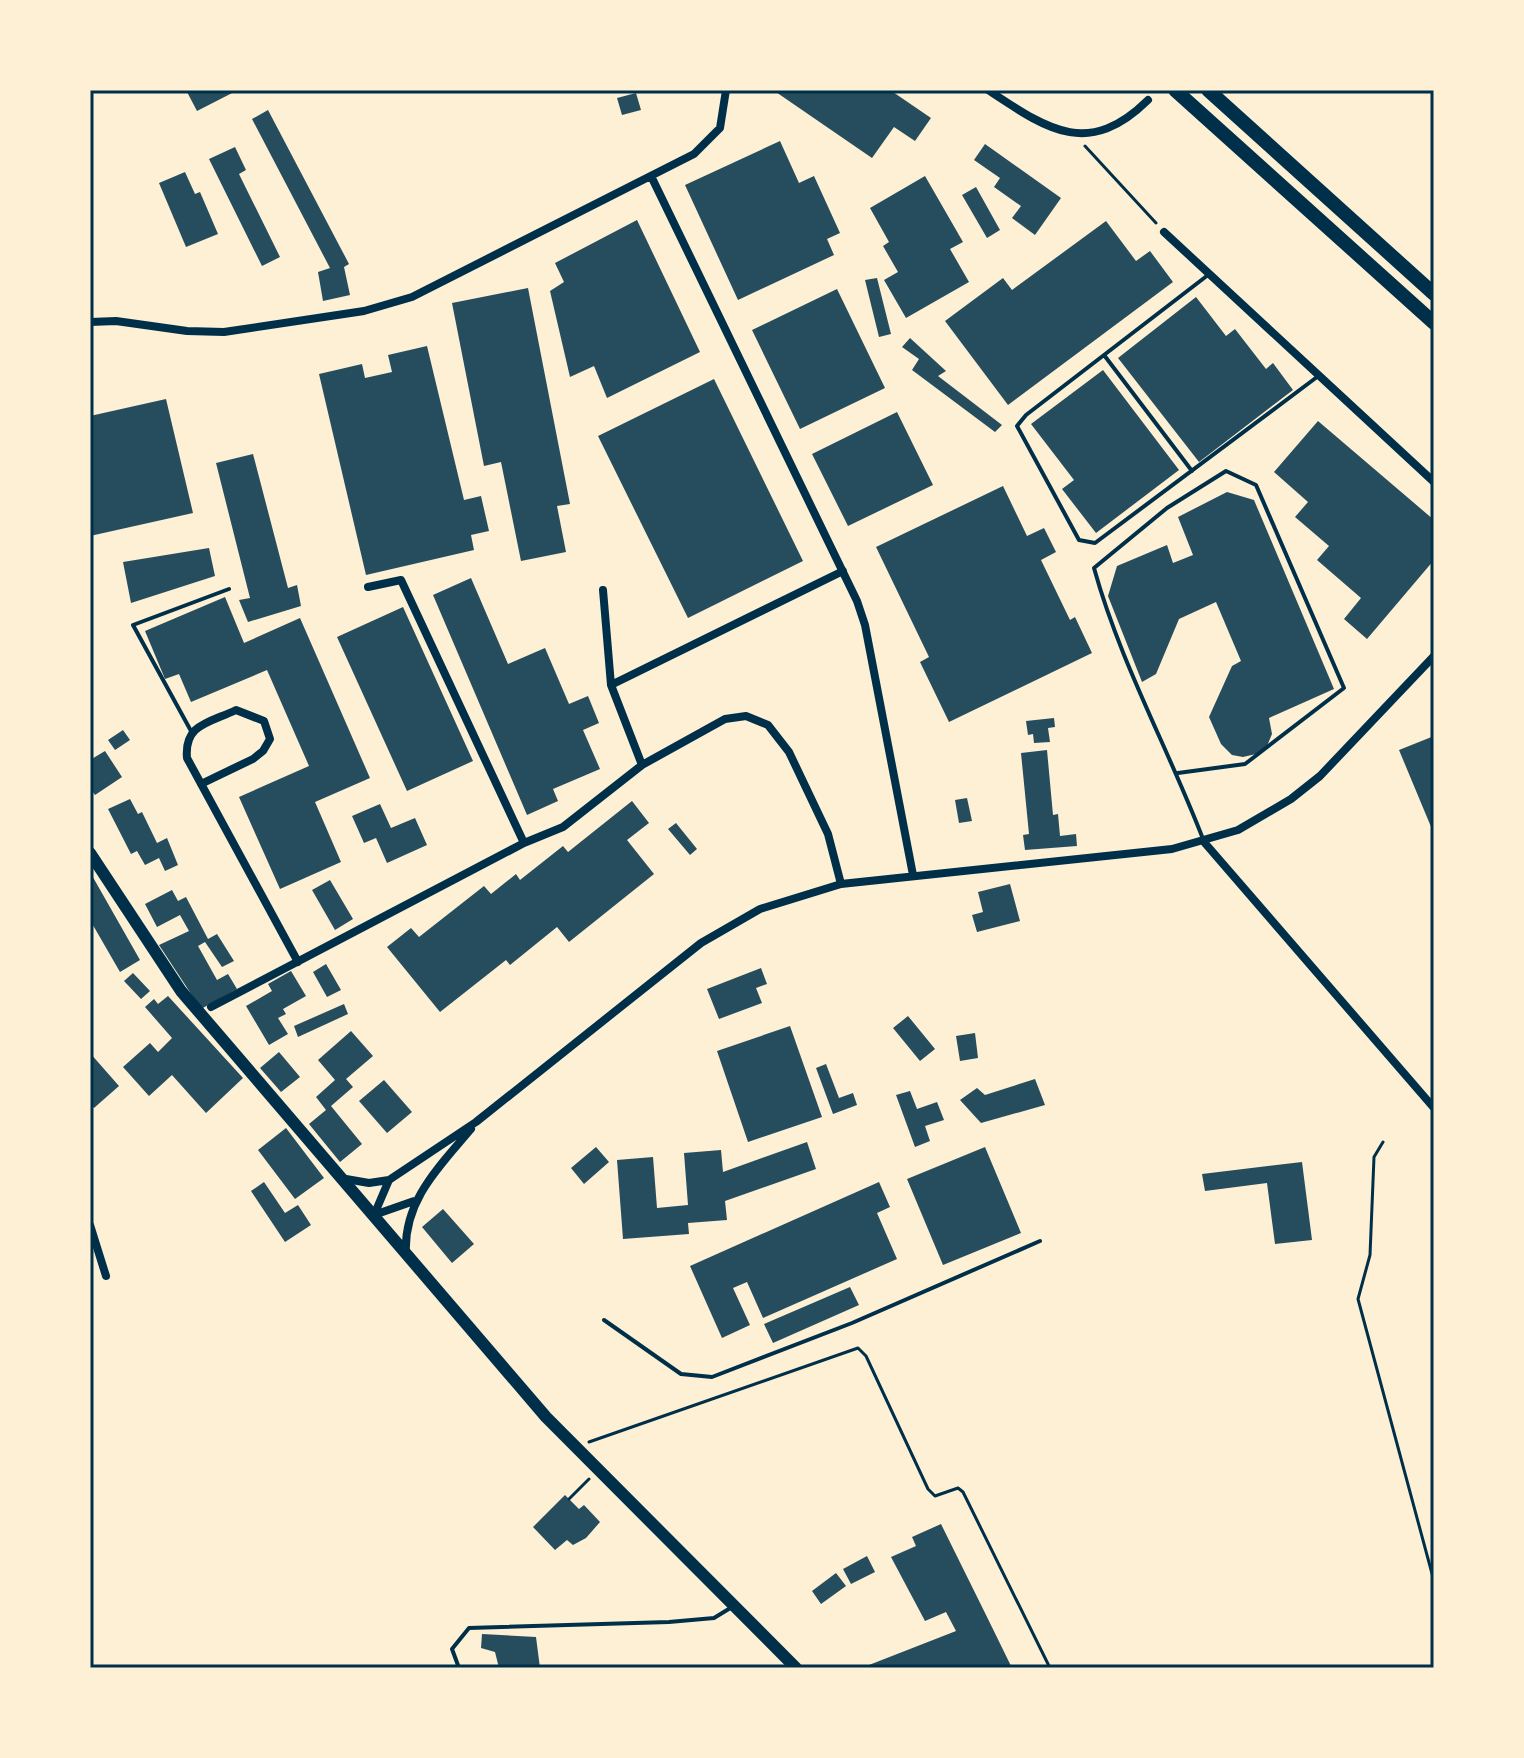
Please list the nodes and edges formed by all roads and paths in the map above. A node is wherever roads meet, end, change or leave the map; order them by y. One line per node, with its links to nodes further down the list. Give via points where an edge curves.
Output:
1 (726, 90): 7 (street, via 722,124 714,136)
2 (988, 90): 6 (street, via 1056,131)
3 (1175, 90): 12 (highway)
4 (1208, 90): 10 (highway)
5 (1148, 100): 6 (street, via 1112,127)
6 (1074, 134): 8 (path)
7 (652, 178): 11 (street, via 412,297 364,311 224,332); 17 (street)
8 (1164, 232): 9 (street)
9 (1209, 274): 13 (lane); 14 (street)
10 (1434, 294)
11 (90, 322)
12 (1434, 323)
13 (1104, 355): 15 (lane); 15 (lane, via 1017,426 1079,540 1095,543)
14 (1319, 375): 15 (lane); 16 (street)
15 (1192, 471)
16 (1434, 482)
17 (843, 571): 22 (street); 30 (street, via 865,625)
18 (368, 587): 28 (street, via 401,580)
19 (229, 589): 23 (lane, via 133,625)
20 (603, 590): 22 (street)
21 (1434, 656): 27 (street, via 1332,764 1291,799 1238,830)
22 (611, 685): 24 (street)
23 (191, 731): 26 (street, via 185,742 187,758); 26 (street, via 236,710 264,721 270,739 253,759)
24 (642, 765): 28 (street, via 563,827); 31 (street, via 731,717 763,721 779,735 805,785 831,844)
25 (1178, 773): 25 (lane, via 1109,620 1094,568 1167,508 1226,471 1256,485 1344,688 1245,764); 27 (lane)
26 (201, 784): 32 (street)
27 (1204, 842): 30 (street); 34 (street)
28 (524, 843): 32 (street)
29 (90, 853): 37 (main road, via 181,991)
30 (913, 875): 31 (street)
31 (841, 884): 35 (street, via 760,909 721,930)
32 (298, 962): 33 (street)
33 (211, 1007)
34 (1434, 1108)
35 (476, 1122): 38 (street); 39 (street)
36 (1383, 1142): 49 (path, via 1374,1157 1372,1240 1358,1299)
37 (346, 1179): 38 (street); 40 (main road)
38 (389, 1180): 40 (street)
39 (414, 1201): 40 (street); 43 (street, via 405,1230)
40 (374, 1215): 43 (main road)
41 (90, 1225): 44 (street)
42 (1040, 1241): 45 (lane, via 712,1377 681,1374)
43 (406, 1255): 46 (main road)
44 (106, 1276)
45 (604, 1320)
46 (574, 1447): 47 (main road); 53 (path, via 858,1348 928,1489 935,1496 958,1488 963,1492)
47 (597, 1470): 48 (path); 50 (main road)
48 (569, 1499)
49 (1434, 1581)
50 (732, 1607): 51 (lane, via 714,1618 469,1628 452,1649); 52 (main road)
51 (459, 1668)
52 (796, 1668)
53 (1050, 1668)

